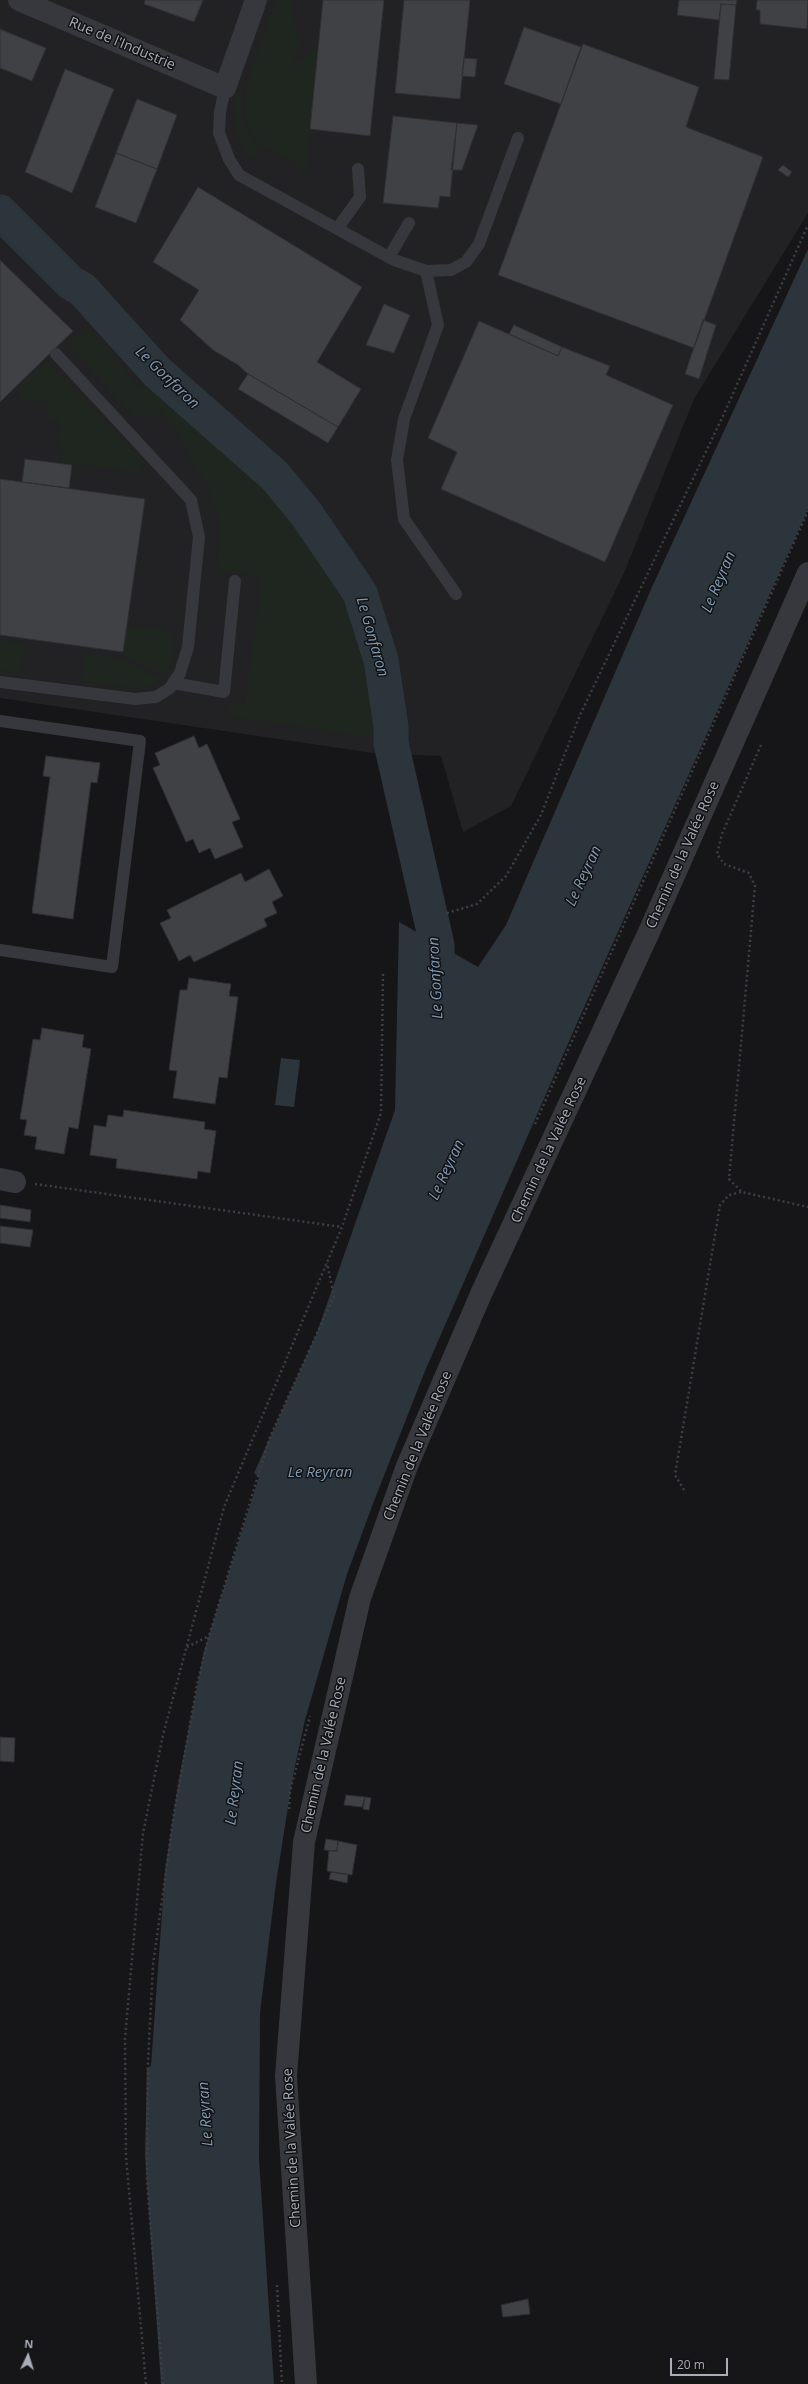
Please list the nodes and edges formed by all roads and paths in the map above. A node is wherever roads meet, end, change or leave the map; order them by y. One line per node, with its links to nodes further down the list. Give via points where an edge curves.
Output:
1 (19, 0): 3 (street, Rue de l'Industrie)
2 (256, 0): 3 (street)
3 (225, 88): 8 (lane, via 219,133 229,159 239,175)
4 (518, 138): 10 (lane, via 479,244 466,262 451,270)
5 (358, 169): 8 (lane, via 360,197)
6 (409, 223): 9 (lane)
7 (808, 225): 20 (path, via 723,416 580,715 541,816 506,876 477,904)
8 (337, 228): 9 (lane)
9 (388, 257): 10 (lane)
10 (426, 271): 15 (lane, via 438,325 404,419 397,460 404,519)
11 (56, 354): 17 (lane, via 191,500 199,537 188,647 180,673)
12 (808, 511): 23 (path)
13 (808, 572): 38 (street, Chemin de la Valée Rose, via 642,946 482,1294 407,1466 360,1598 304,1842 287,2068)
14 (235, 581): 17 (lane, via 224,692)
15 (456, 594)
16 (0, 682): 17 (lane, via 135,699 156,697)
17 (173, 683)
18 (0, 721): 21 (lane, via 140,741 112,967)
19 (761, 745): 25 (path, via 722,834 717,854 724,864 749,873 755,886 729,1179)
20 (446, 913)
21 (0, 950)
22 (383, 974): 27 (path, via 381,1113)
23 (533, 1128)
24 (8, 1181): 27 (path)
25 (742, 1192): 26 (path); 29 (path, via 728,1195 720,1205 675,1475)
26 (808, 1207)
27 (342, 1227): 28 (path)
28 (326, 1262): 30 (path, via 334,1296 270,1437); 31 (path, via 224,1507)
29 (684, 1490)
30 (209, 1636): 31 (path); 36 (path, via 197,1685 174,1813 153,1964 148,2062 147,2181)
31 (186, 1647): 35 (path, via 162,1735 142,1833 126,2039 126,2156)
32 (310, 1715): 33 (path, via 290,1791)
33 (288, 1814)
34 (277, 2281): 37 (path)
35 (146, 2384)
36 (163, 2384)
37 (282, 2384)
38 (306, 2384)

